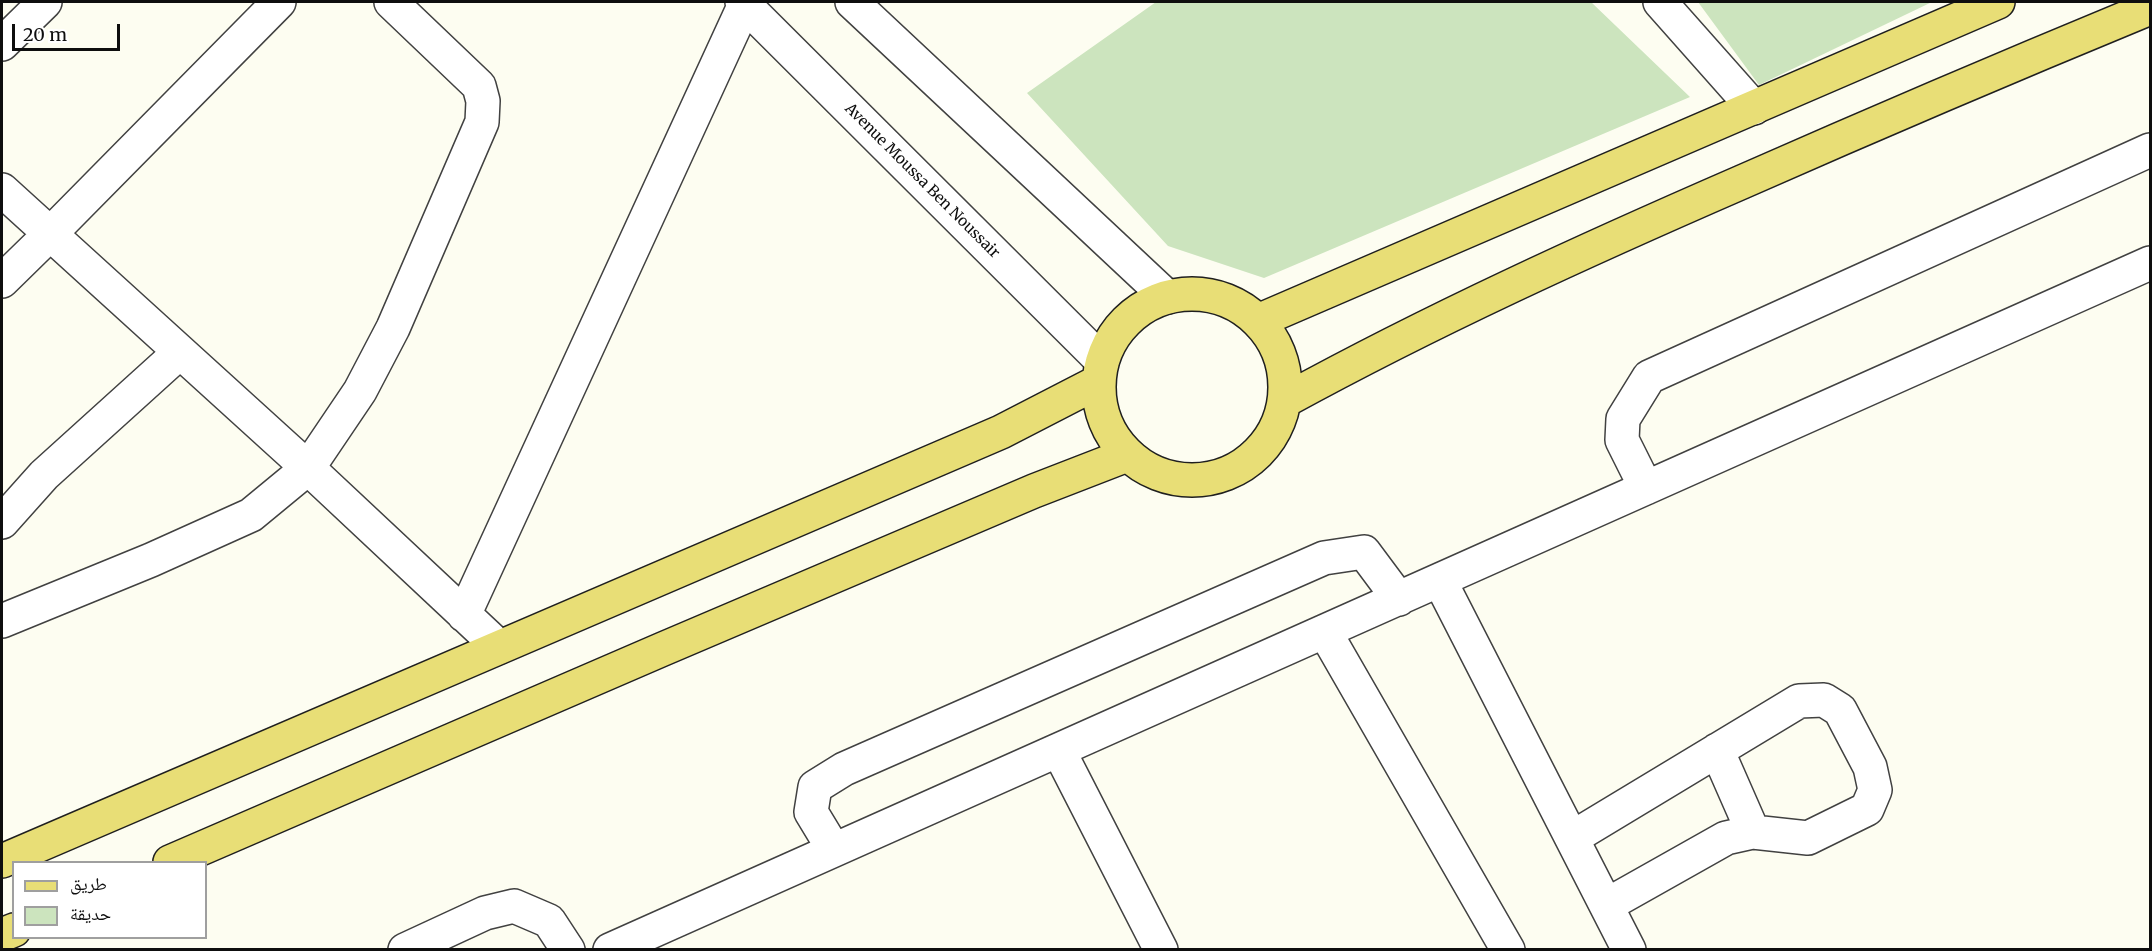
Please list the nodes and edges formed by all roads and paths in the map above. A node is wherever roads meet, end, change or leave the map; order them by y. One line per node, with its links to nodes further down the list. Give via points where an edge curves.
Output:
1 (45, 2): 9 (street)
2 (279, 2): 13 (street)
3 (392, 2): 22 (street, via 479,86 482,122 393,328 360,391)
4 (852, 2): 16 (street)
5 (1660, 2): 10 (street)
6 (1998, 2): 10 (main road)
7 (743, 3): 19 (street, Avenue Moussa Ben Noussair); 27 (street)
8 (2151, 8): 20 (main road, via 1603,243)
9 (2, 44)
10 (1754, 108): 17 (main road)
11 (2151, 150): 23 (street, via 1649,377 1623,419 1622,440)
12 (2, 190): 13 (street)
13 (50, 234): 15 (street); 18 (street)
14 (2151, 263): 23 (street)
15 (2, 280)
16 (1167, 297): 17 (main road, via 1210,296 1231,302); 19 (main road, via 1138,310 1116,333)
17 (1258, 321): 20 (main road, via 1272,337 1281,357)
18 (180, 352): 22 (street); 24 (street, via 44,475)
19 (1100, 372): 21 (main road, via 1101,409 1111,435); 30 (main road, via 1001,432)
20 (1286, 400): 21 (main road, via 1275,432 1253,459 1223,476 1190,481 1156,474)
21 (1127, 455): 37 (main road, via 728,621)
22 (308, 468): 27 (street); 28 (street, via 251,515)
23 (1646, 488): 25 (street)
24 (2, 522)
25 (1440, 580): 26 (street); 34 (street)
26 (1399, 599): 29 (street); 35 (street, via 1364,552 1324,558 844,769 815,787 811,812)
27 (464, 615): 30 (street)
28 (2, 621)
29 (1325, 632): 32 (street); 43 (street)
30 (499, 647): 36 (main road)
31 (1717, 750): 33 (street); 33 (street, via 1799,701 1824,700 1840,710 1870,767 1875,790 1867,809 1808,838); 34 (street)
32 (1059, 751): 35 (street); 42 (street)
33 (1753, 832): 38 (street, via 1726,838)
34 (1572, 838): 38 (street)
35 (834, 850): 41 (street)
36 (2, 861)
37 (172, 861)
38 (1607, 905): 44 (street)
39 (405, 950): 40 (street, via 485,913 514,906 549,921)
40 (568, 950)
41 (610, 950)
42 (1161, 950)
43 (1508, 950)
44 (1629, 950)

